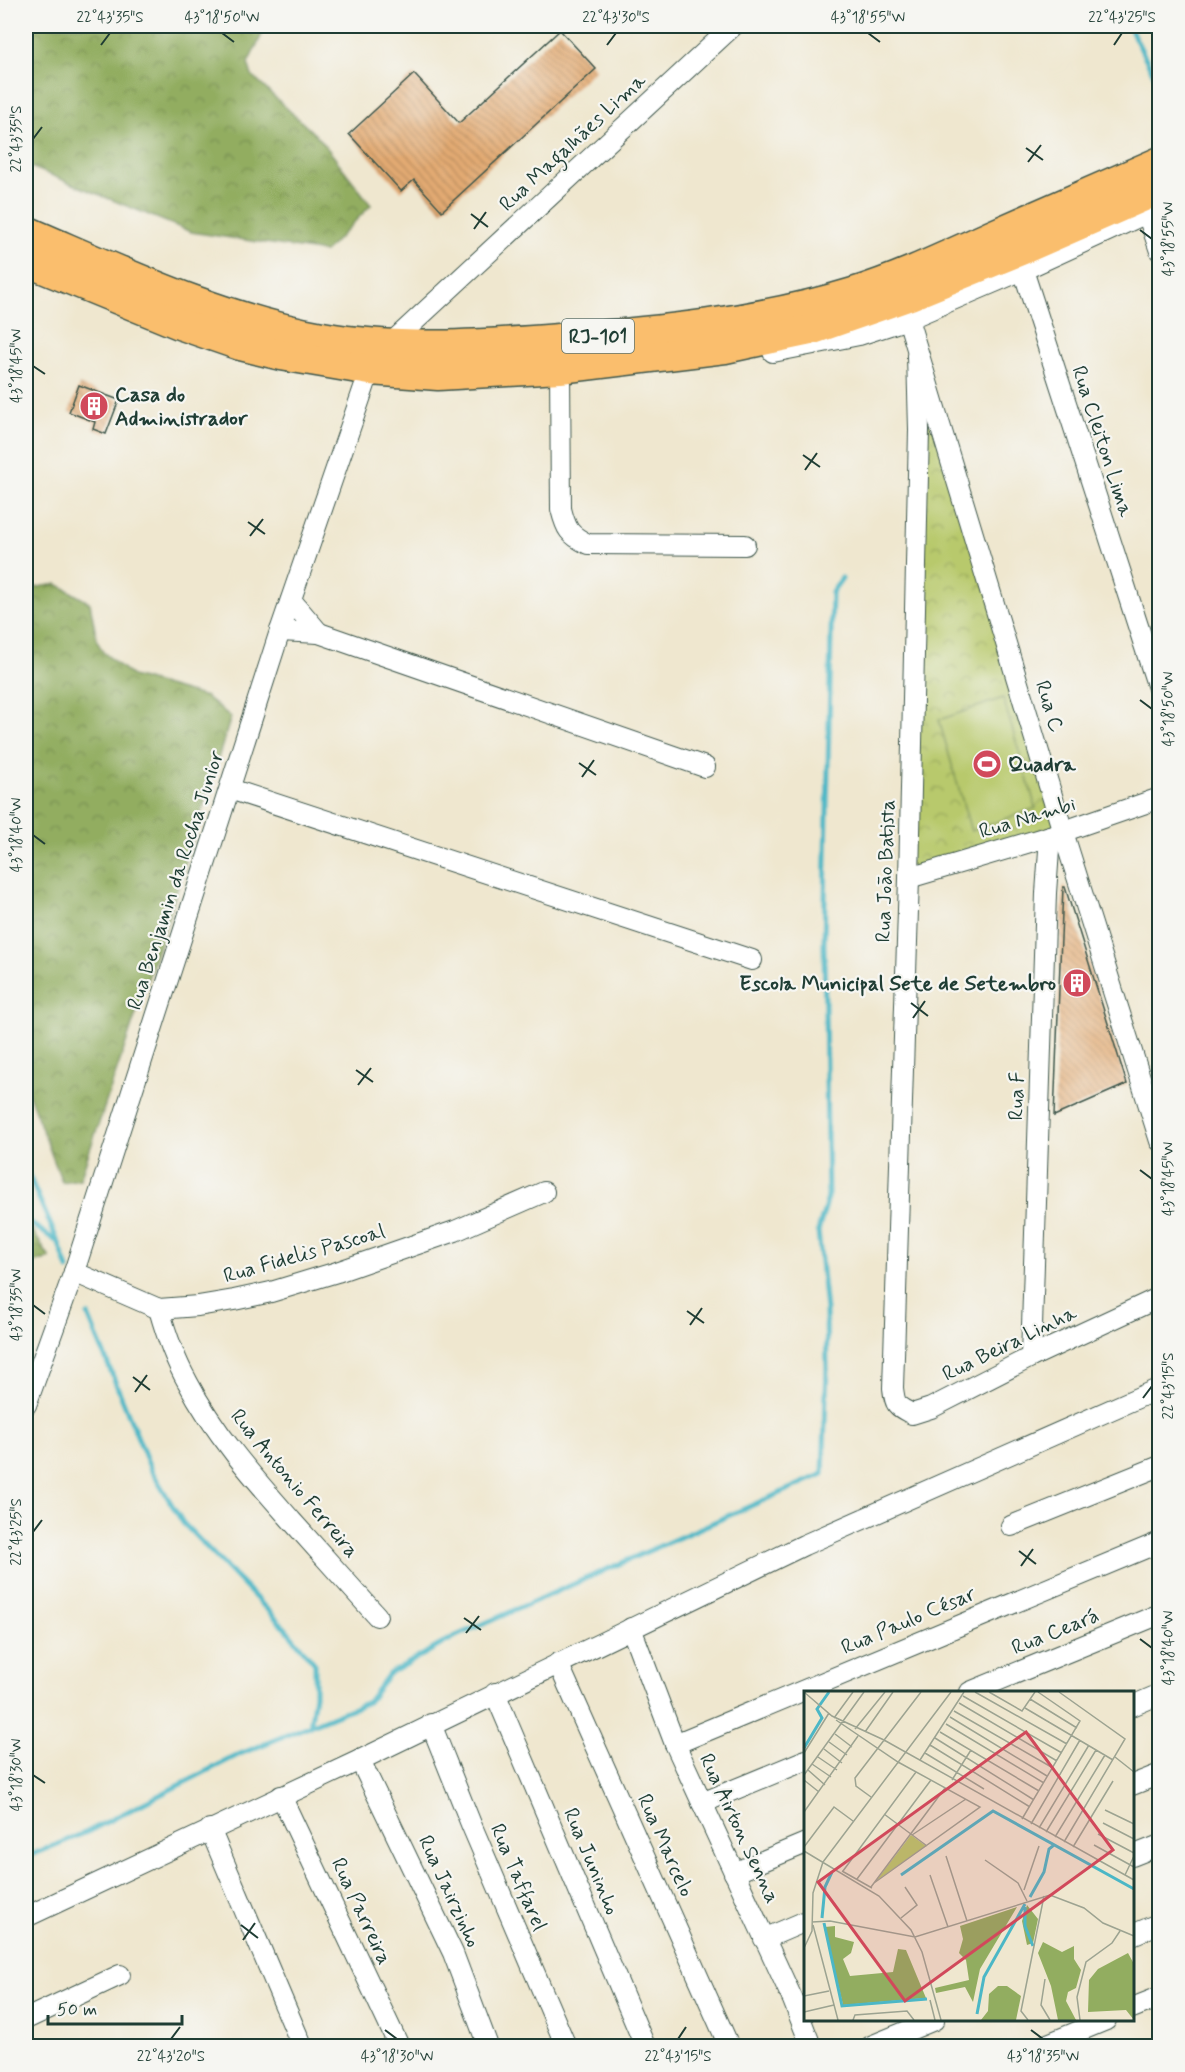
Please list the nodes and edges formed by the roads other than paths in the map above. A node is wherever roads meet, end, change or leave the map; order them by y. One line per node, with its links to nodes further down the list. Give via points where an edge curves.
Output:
1 (733, 26): 9 (street, Rua Magalhães Lima)
2 (1160, 162): 9 (main road, RJ-101, via 864,289 748,318 653,332 438,346)
3 (1155, 202): 5 (street); 7 (street); 10 (main road, RJ-101, via 810,330)
4 (26, 231): 9 (main road, RJ-101, via 250,321 322,337)
5 (1160, 251)
6 (26, 261): 13 (main road, RJ-101, via 240,345)
7 (1023, 270): 8 (street); 18 (street, Rua Cleiton Lima)
8 (908, 319): 10 (street, via 801,347 755,353); 11 (street, Rua C)
9 (389, 345): 13 (street, Rua Magalhães Lima)
10 (725, 348): 12 (main road, RJ-101)
11 (917, 355): 22 (street, Rua C); 23 (street, Rua Joāo Batista, via 920,430)
12 (560, 368): 13 (main road, RJ-101, via 438,375); 14 (street, via 561,509 565,525 574,537 588,544)
13 (370, 370): 15 (street, Rua Benjamin da Rocha Junior)
14 (745, 545)
15 (291, 600): 16 (street, Rua Benjamin da Rocha Junior); 17 (street)
16 (280, 631): 17 (street); 20 (street, Rua Benjamin da Rocha Junior)
17 (319, 633): 19 (street)
18 (1160, 694)
19 (705, 767)
20 (230, 789): 24 (street); 27 (street, Rua Benjamin da Rocha Junior)
21 (1160, 798): 22 (street, Rua Nambi)
22 (1056, 834): 23 (street, Rua Nambi); 25 (street, Rua C); 30 (street, Rua F, via 1046,905)
23 (909, 878): 31 (street, Rua Joāo Batista)
24 (752, 960)
25 (1160, 1141)
26 (544, 1192): 29 (street, Rua Fidelis Pascoal, via 455,1231 271,1292 207,1305)
27 (74, 1272): 29 (street, Rua Fidelis Pascoal); 33 (street, Rua Benjamin da Rocha Junior)
28 (1160, 1297): 30 (street, Rua Beira Linha)
29 (159, 1309): 38 (street, Rua Antonio Ferreira, via 186,1381 230,1448)
30 (1031, 1357): 31 (street, Rua Beira Linha, via 912,1414 898,1408)
31 (893, 1388)
32 (1160, 1388): 39 (street, via 804,1545)
33 (26, 1405)
34 (1160, 1466): 35 (street)
35 (1011, 1526)
36 (1160, 1542): 46 (street, Rua Paulo César)
37 (1160, 1614): 41 (street, Rua Ceará)
38 (377, 1616)
39 (631, 1628): 40 (street); 46 (street, Rua Airton Senna)
40 (558, 1663): 42 (street); 77 (street, Rua Marcelo)
41 (972, 1691)
42 (495, 1693): 45 (street); 76 (street, Rua Juninho)
43 (1160, 1694): 44 (street)
44 (1134, 1705)
45 (431, 1724): 47 (street); 75 (street, Rua Taffarel)
46 (675, 1744): 52 (street, Rua Airton Senna)
47 (360, 1760): 51 (street); 74 (street, Rua Jairzinho, via 453,1953)
48 (804, 1761): 52 (street)
49 (1160, 1774): 50 (street)
50 (1134, 1784)
51 (281, 1796): 53 (street); 73 (street, Rua Parreira)
52 (702, 1803): 57 (street, Rua Airton Senna)
53 (210, 1829): 58 (street); 72 (street)
54 (804, 1844): 57 (street)
55 (1160, 1845): 56 (street)
56 (1134, 1855)
57 (734, 1873): 62 (street, Rua Airton Senna)
58 (26, 1917)
59 (804, 1923): 62 (street)
60 (1160, 1923): 61 (street)
61 (1134, 1934)
62 (764, 1939): 65 (street, Rua Airton Senna)
63 (120, 1975): 68 (street)
64 (1160, 1996): 66 (street)
65 (799, 1997): 67 (street, Rua Airton Senna)
66 (1134, 2007)
67 (804, 2017)
68 (26, 2019)
69 (805, 2021): 78 (street, Rua Airton Senna)
70 (929, 2021): 79 (street)
71 (1101, 2021): 80 (street)
72 (302, 2046)
73 (399, 2046)
74 (488, 2046)
75 (566, 2046)
76 (645, 2046)
77 (729, 2046)
78 (811, 2046)
79 (871, 2046)
80 (1043, 2046)

